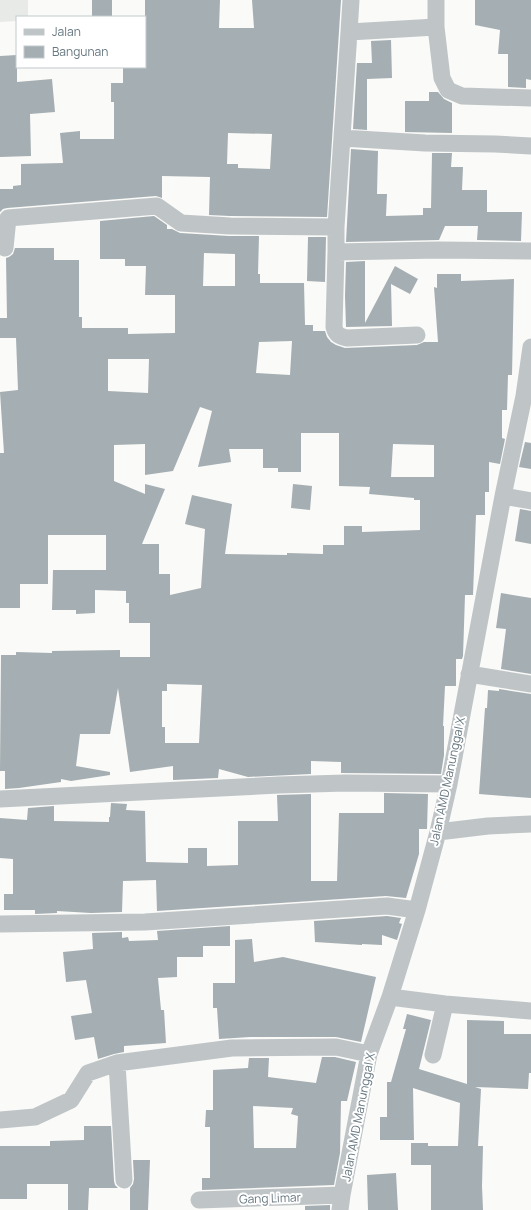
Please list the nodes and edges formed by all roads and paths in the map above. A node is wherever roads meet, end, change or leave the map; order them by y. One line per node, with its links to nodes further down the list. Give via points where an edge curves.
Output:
1 (350, 0): 4 (street)
2 (436, 0): 3 (street)
3 (436, 27): 4 (street); 5 (street, via 442,78 448,90 462,96)
4 (349, 32): 6 (street)
5 (531, 98)
6 (342, 138): 7 (street); 9 (street)
7 (531, 146)
8 (4, 218): 9 (street, via 157,206 181,223); 10 (street)
9 (336, 227): 12 (street)
10 (5, 248)
11 (531, 251): 12 (street)
12 (336, 252): 13 (street, via 335,332 347,338)
13 (417, 335)
14 (531, 347): 15 (street, Jalan AMD Manunggal X)
15 (527, 396): 16 (street, Jalan AMD Manunggal X)
16 (503, 496): 17 (street); 18 (street, Jalan AMD Manunggal X)
17 (531, 501)
18 (469, 674): 19 (street); 20 (street, Jalan AMD Manunggal X)
19 (531, 684)
20 (449, 784): 21 (street, via 279,785); 23 (street, Jalan AMD Manunggal X)
21 (0, 800)
22 (531, 824): 23 (street)
23 (438, 832): 24 (street, Jalan AMD Manunggal X)
24 (417, 910): 25 (street, via 387,906 145,922); 26 (street, Jalan AMD Manunggal X)
25 (0, 924)
26 (390, 997): 27 (street); 29 (street, Jalan AMD Manunggal X)
27 (445, 1004): 28 (street); 30 (street)
28 (531, 1011)
29 (369, 1054): 31 (street, via 336,1047 232,1048); 35 (street, Jalan AMD Manunggal X)
30 (433, 1055)
31 (117, 1063): 32 (street, via 88,1073 71,1100 35,1117); 33 (street)
32 (0, 1120)
33 (124, 1180)
34 (199, 1200): 35 (street, Gang Limar)
35 (341, 1203)

